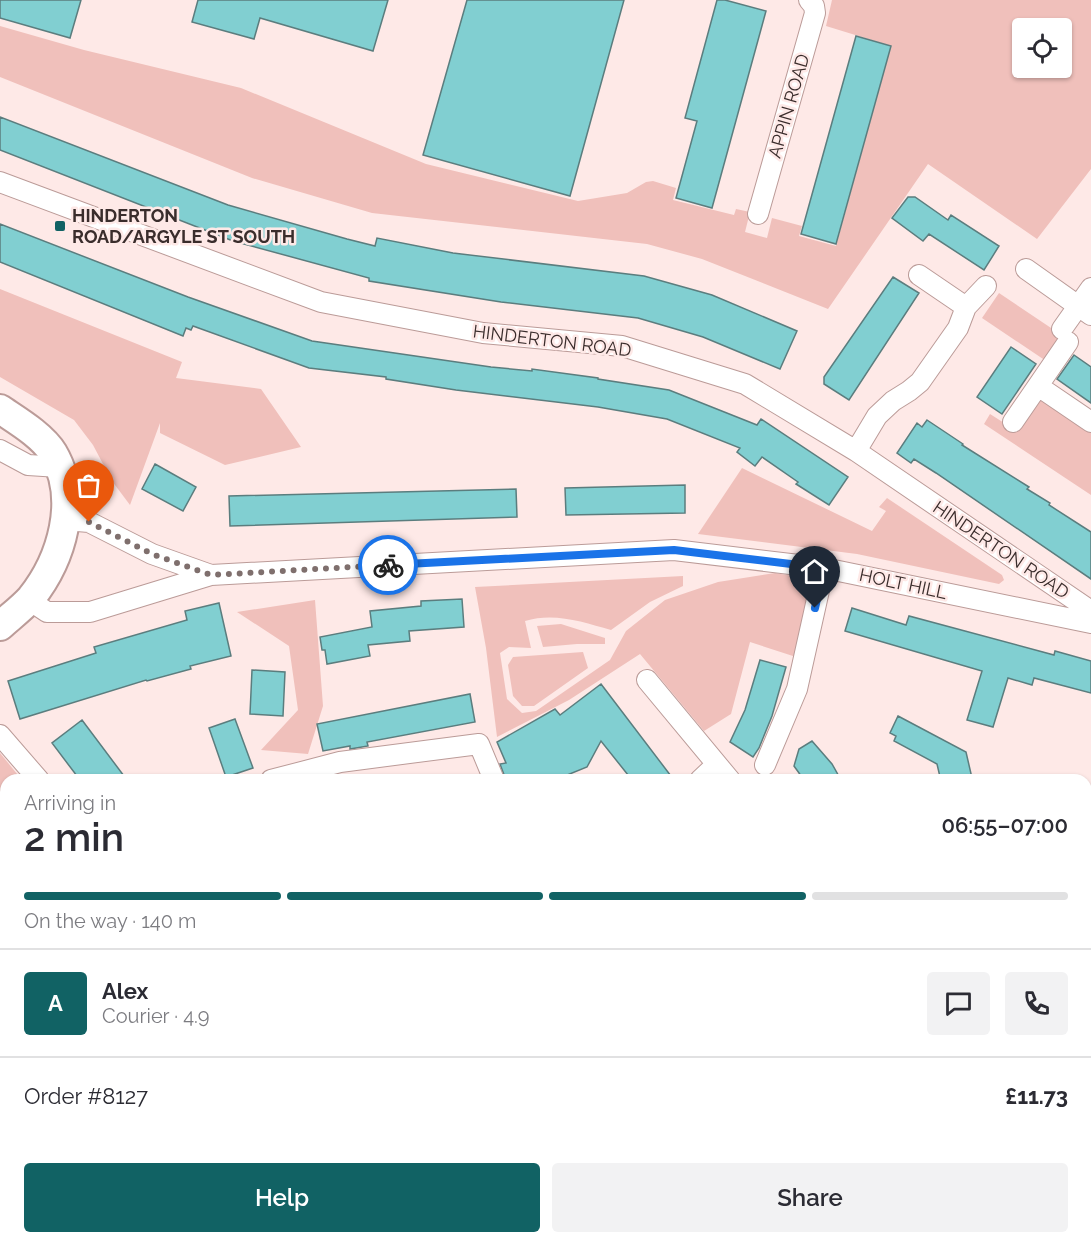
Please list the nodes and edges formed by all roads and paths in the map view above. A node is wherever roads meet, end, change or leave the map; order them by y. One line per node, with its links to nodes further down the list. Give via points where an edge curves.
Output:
1 (809, 0): 3 (street, APPIN ROAD, via 815,14)
2 (0, 182): 15 (street, HINDERTON ROAD, via 321,303 483,333 622,346 745,384)
3 (758, 214)
4 (1026, 269): 9 (street)
5 (919, 275): 8 (street)
6 (986, 286): 8 (street)
7 (1091, 288): 9 (street)
8 (966, 307): 15 (street, via 958,328 920,382 878,416)
9 (1084, 310): 10 (street, via 1065,335)
10 (1038, 386): 12 (street); 13 (street)
11 (0, 409): 16 (main road, via 52,451)
12 (1013, 422)
13 (1091, 422)
14 (0, 450): 16 (street, via 28,465)
15 (856, 451): 21 (street, HINDERTON ROAD)
16 (59, 467): 17 (main road, via 66,495)
17 (66, 520): 19 (street, HOLT HILL, via 89,522 152,554); 20 (main road, via 55,560)
18 (824, 568): 19 (street, HOLT HILL, via 674,550); 22 (street, HOLT HILL); 26 (street, via 797,689)
19 (211, 575): 20 (street, HOLT HILL, via 90,612 47,612)
20 (29, 600): 23 (main road)
21 (1091, 611)
22 (1091, 623)
23 (0, 626)
24 (647, 680): 27 (street)
25 (0, 735): 28 (street)
26 (765, 765)
27 (723, 773)
28 (34, 774)
29 (295, 774): 30 (street, via 340,762 479,744)
30 (492, 774)

